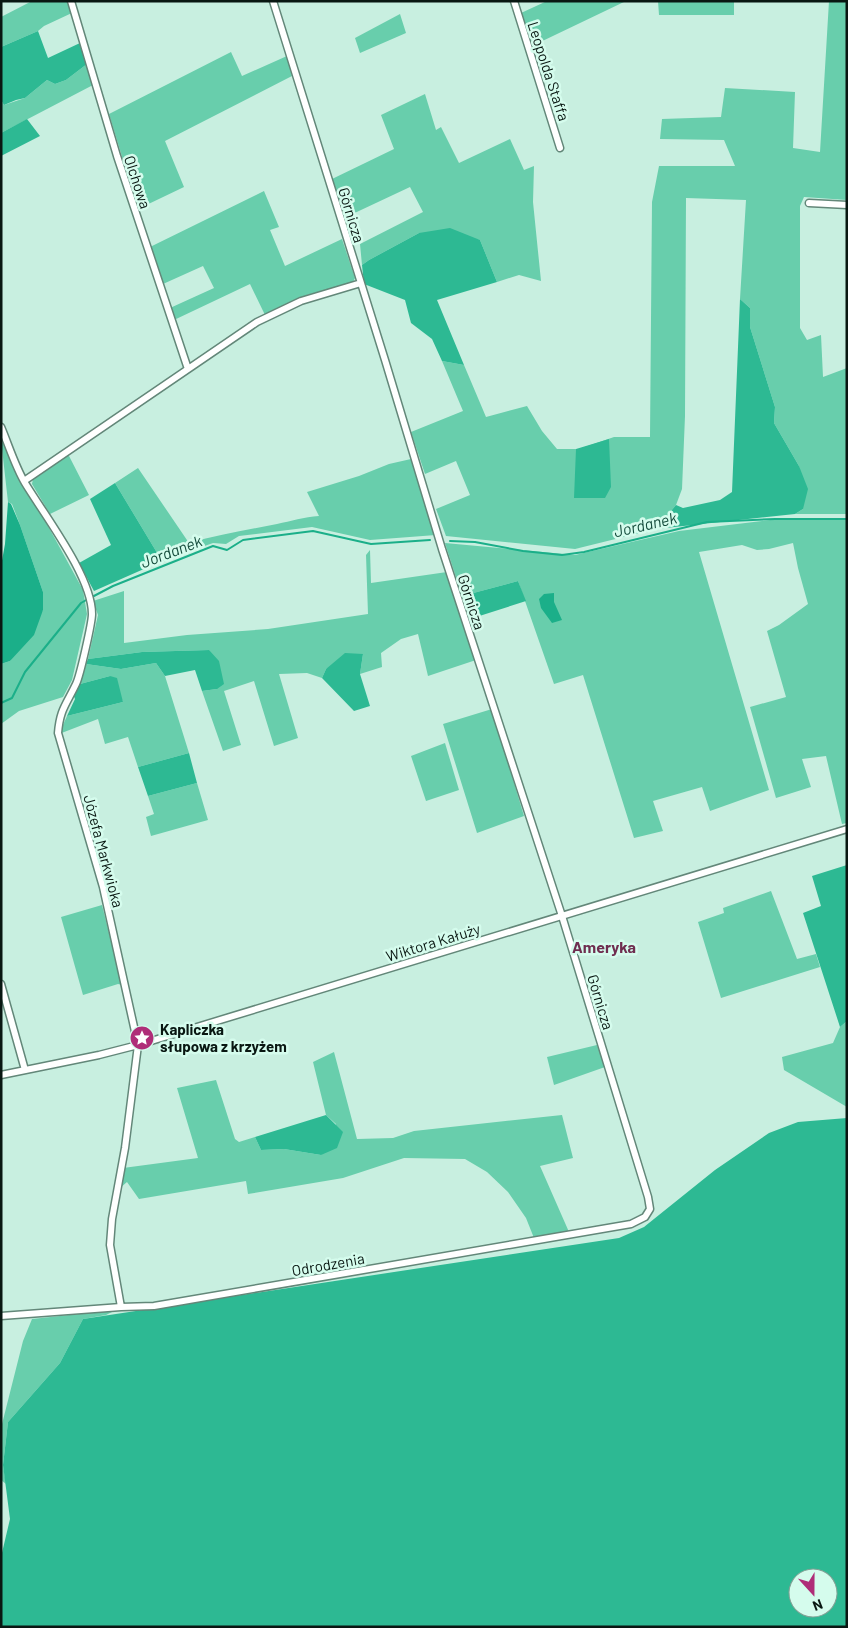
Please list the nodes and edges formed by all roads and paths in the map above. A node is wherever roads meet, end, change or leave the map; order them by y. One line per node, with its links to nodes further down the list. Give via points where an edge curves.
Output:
1 (71, 1): 8 (street, Olchowa, via 117,156)
2 (273, 1): 7 (street, Górnicza)
3 (514, 1): 4 (street, Leopolda Staffa)
4 (560, 148)
5 (809, 203): 6 (street)
6 (847, 205)
7 (360, 283): 8 (street, via 301,301 256,322); 12 (street, Górnicza, via 442,549)
8 (188, 369): 10 (street)
9 (1, 427): 10 (street, Józefa Markwioka)
10 (24, 481): 14 (street, Józefa Markwioka, via 89,592 92,615 76,683 59,717 58,734 103,888)
11 (847, 829): 12 (street, Wiktora Kałuży)
12 (562, 916): 14 (street, Wiktora Kałuży); 17 (street, Górnicza)
13 (1, 984): 15 (street)
14 (138, 1045): 15 (street, Wiktora Kałuży); 18 (street, Józefa Markwioka, via 110,1245)
15 (25, 1070): 16 (street, Wiktora Kałuży)
16 (1, 1075)
17 (650, 1209): 18 (street, Odrodzenia, via 645,1218 631,1224 154,1306)
18 (121, 1307): 19 (street, Odrodzenia)
19 (1, 1316)

